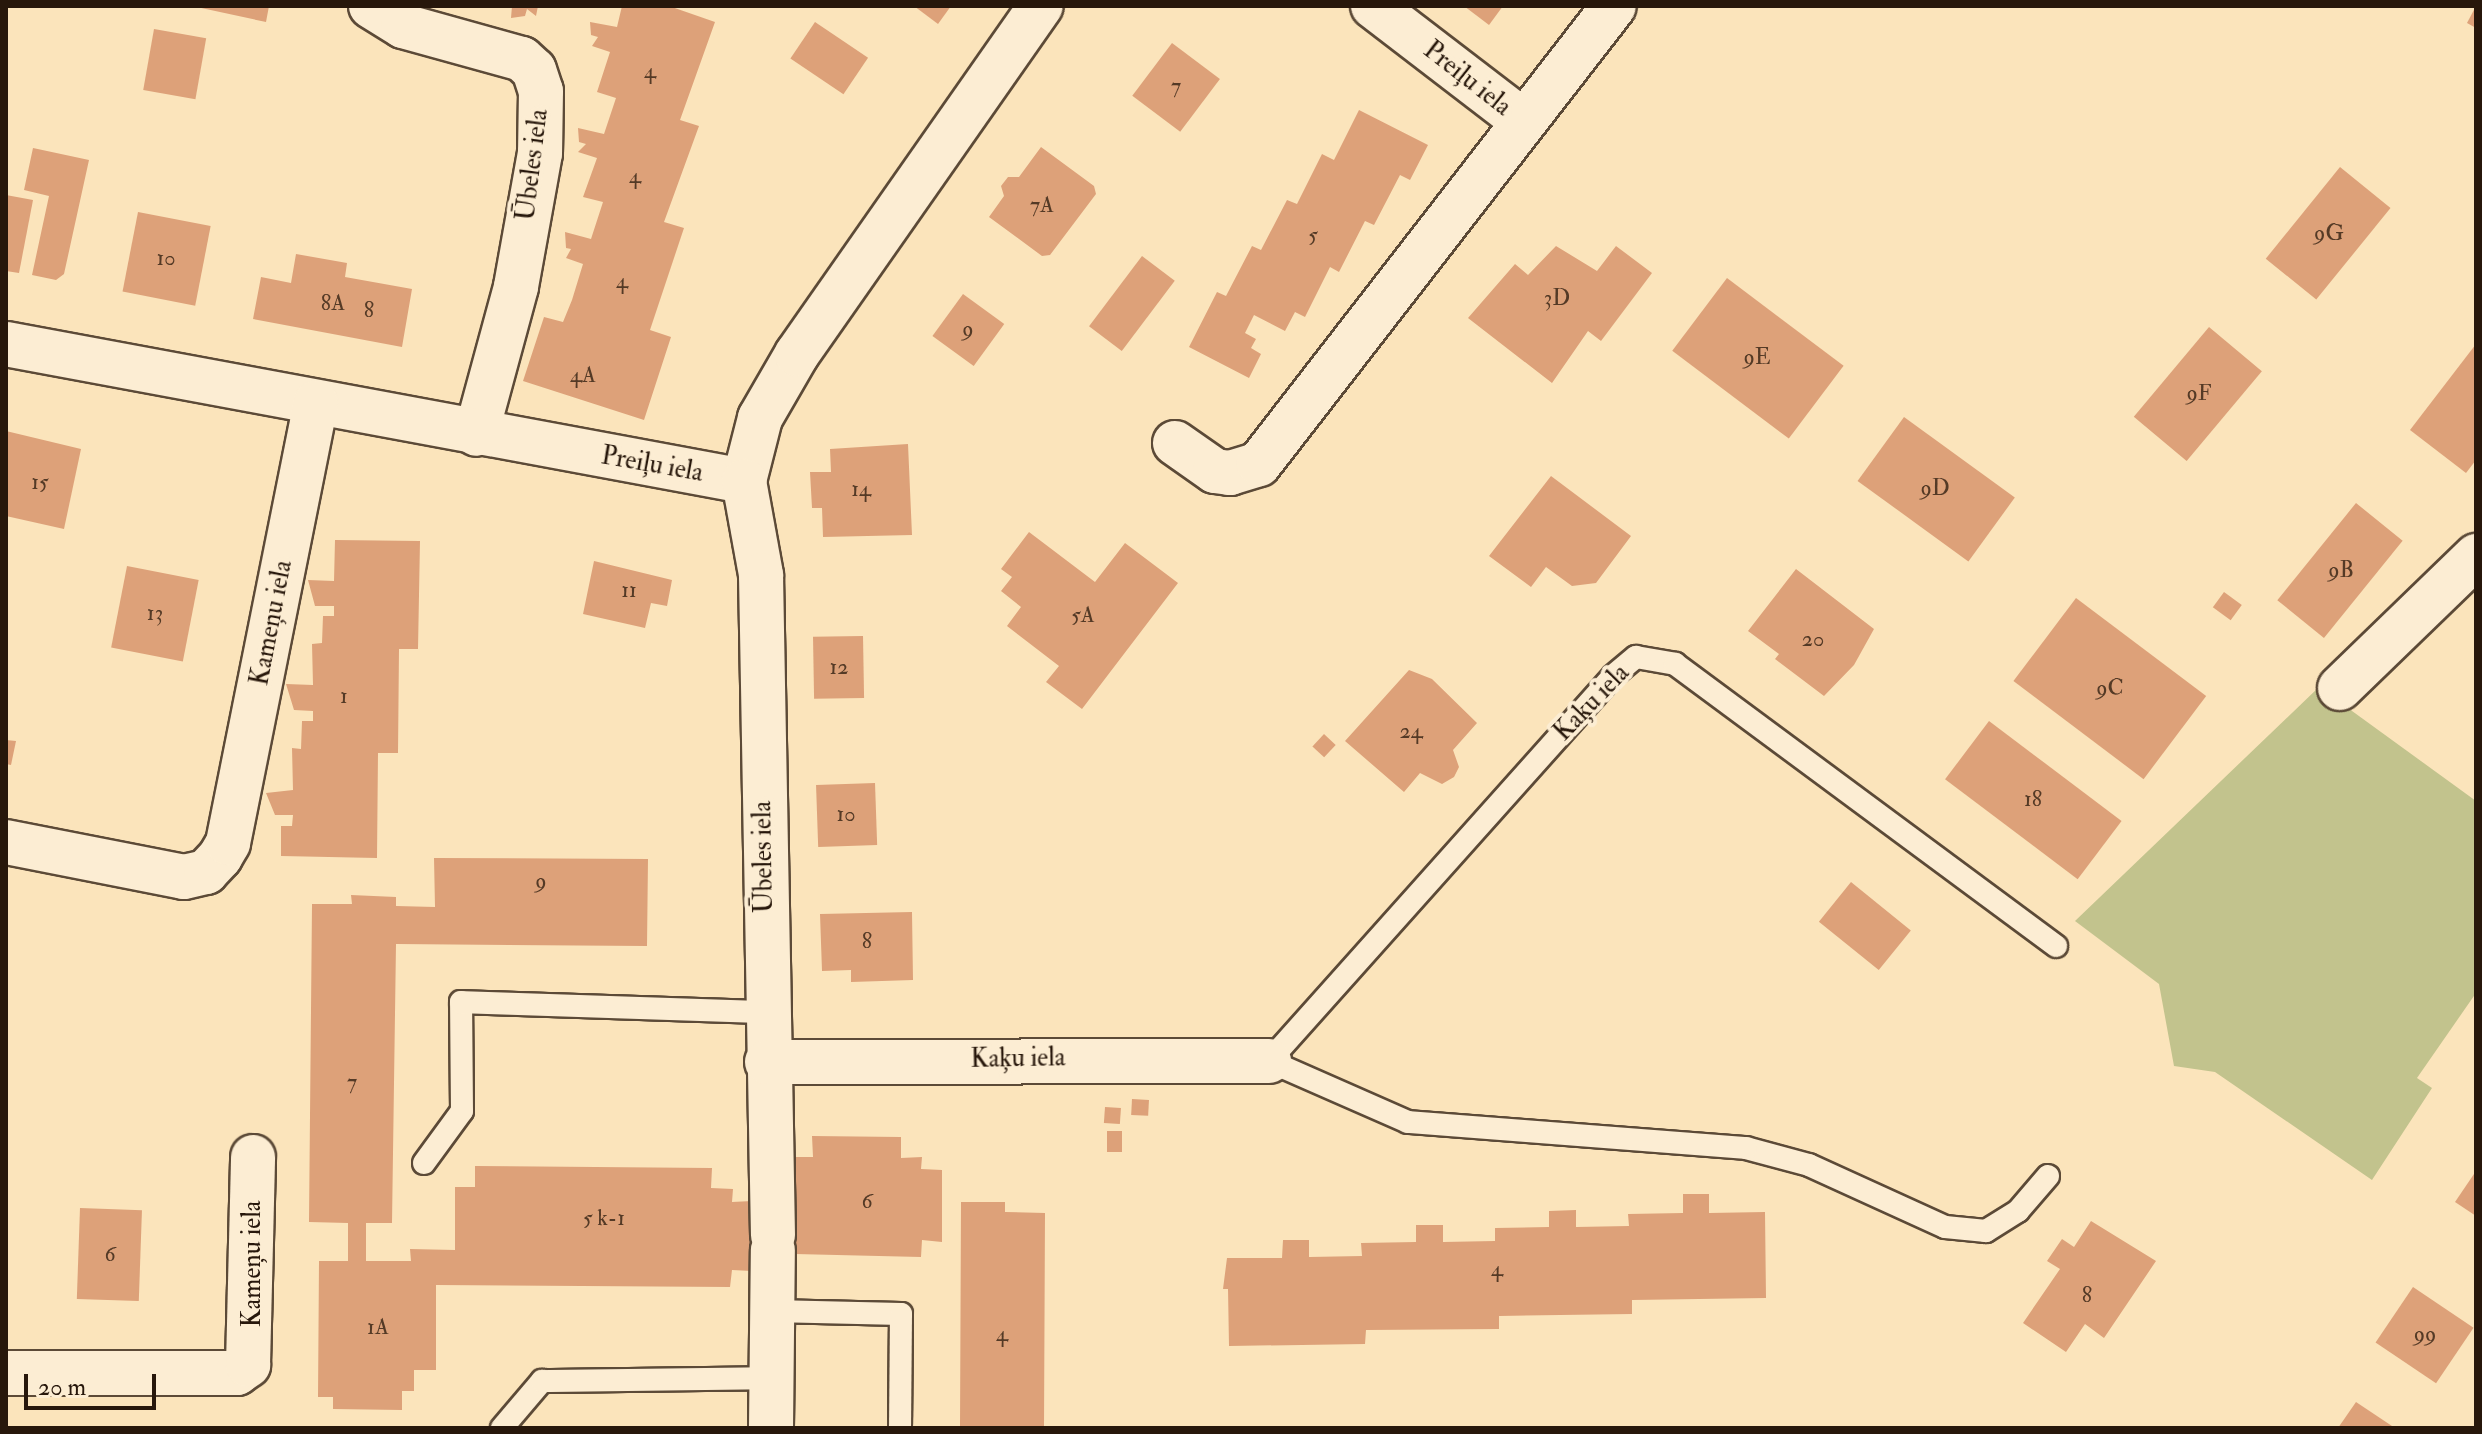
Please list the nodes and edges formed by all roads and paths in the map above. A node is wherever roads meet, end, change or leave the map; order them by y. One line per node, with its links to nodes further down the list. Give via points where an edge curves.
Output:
1 (371, 6): 8 (street, Ūbeles iela, via 403,26 522,59 534,70 541,91 540,153 516,287)
2 (1041, 6): 10 (street, via 797,354 760,418)
3 (1373, 6): 5 (street, Preiļu iela)
4 (1614, 6): 5 (street)
5 (1524, 122): 9 (street, via 1259,464 1230,473 1215,471)
6 (6, 344): 7 (street, Preiļu iela)
7 (316, 403): 8 (street, Preiļu iela); 13 (street, Kameņu iela, via 228,843 206,872 184,877)
8 (476, 434): 10 (street, Preiļu iela)
9 (1175, 443)
10 (744, 481): 15 (street, Ūbeles iela, via 761,575)
11 (2476, 556): 12 (street)
12 (2340, 688)
13 (6, 842)
14 (2056, 946): 16 (lane, Kaķu iela, via 1675,664 1636,657 1613,676)
15 (765, 1012): 17 (street, Ūbeles iela); 19 (lane, via 461,1002 462,1111)
16 (1269, 1061): 17 (street, Kaķu iela); 20 (lane, Kaķu iela, via 1408,1122 1746,1148 1809,1165 1945,1227 1986,1231 2018,1211)
17 (767, 1062): 21 (street, Ūbeles iela)
18 (253, 1157): 22 (street, Kameņu iela, via 248,1365 237,1373)
19 (424, 1163)
20 (2048, 1176)
21 (772, 1311): 23 (street, Ūbeles iela); 26 (lane, via 901,1314)
22 (6, 1373)
23 (772, 1378): 24 (lane, via 542,1381); 25 (street, Ūbeles iela)
24 (502, 1428)
25 (771, 1428)
26 (900, 1428)

